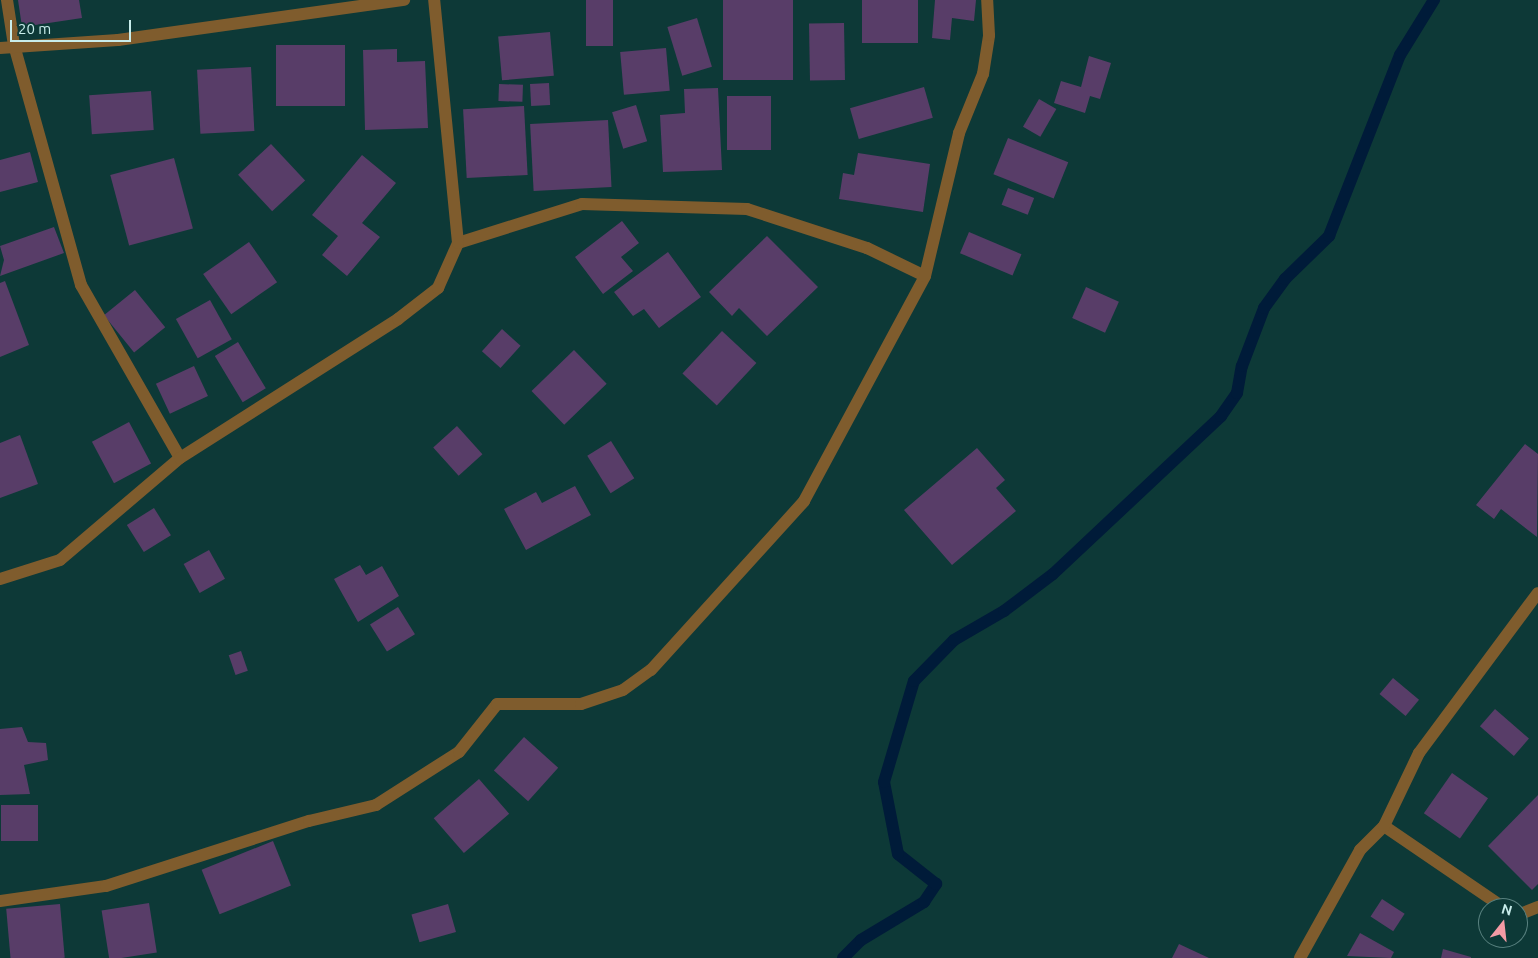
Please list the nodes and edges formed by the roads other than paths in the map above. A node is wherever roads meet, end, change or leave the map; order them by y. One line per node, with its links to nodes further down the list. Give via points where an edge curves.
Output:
1 (7, 0): 6 (street)
2 (404, 0): 5 (street)
3 (434, 0): 8 (street)
4 (987, 0): 9 (street, via 989,35 982,74 959,134)
5 (350, 3): 6 (street, via 118,40)
6 (14, 45): 7 (street); 10 (street, via 81,285)
7 (0, 48)
8 (458, 243): 9 (street, via 582,204 747,209 867,248); 10 (street, via 438,288 398,319)
9 (925, 276): 15 (street, via 804,502 693,628 651,670 623,690 581,704 497,704 459,752 376,805 309,821 106,886)
10 (180, 458): 11 (street, via 60,560)
11 (0, 578)
12 (1538, 593): 13 (street, via 1418,754)
13 (1384, 826): 14 (street); 16 (street, via 1360,850)
14 (1489, 898)
15 (0, 901)
16 (1300, 958)

